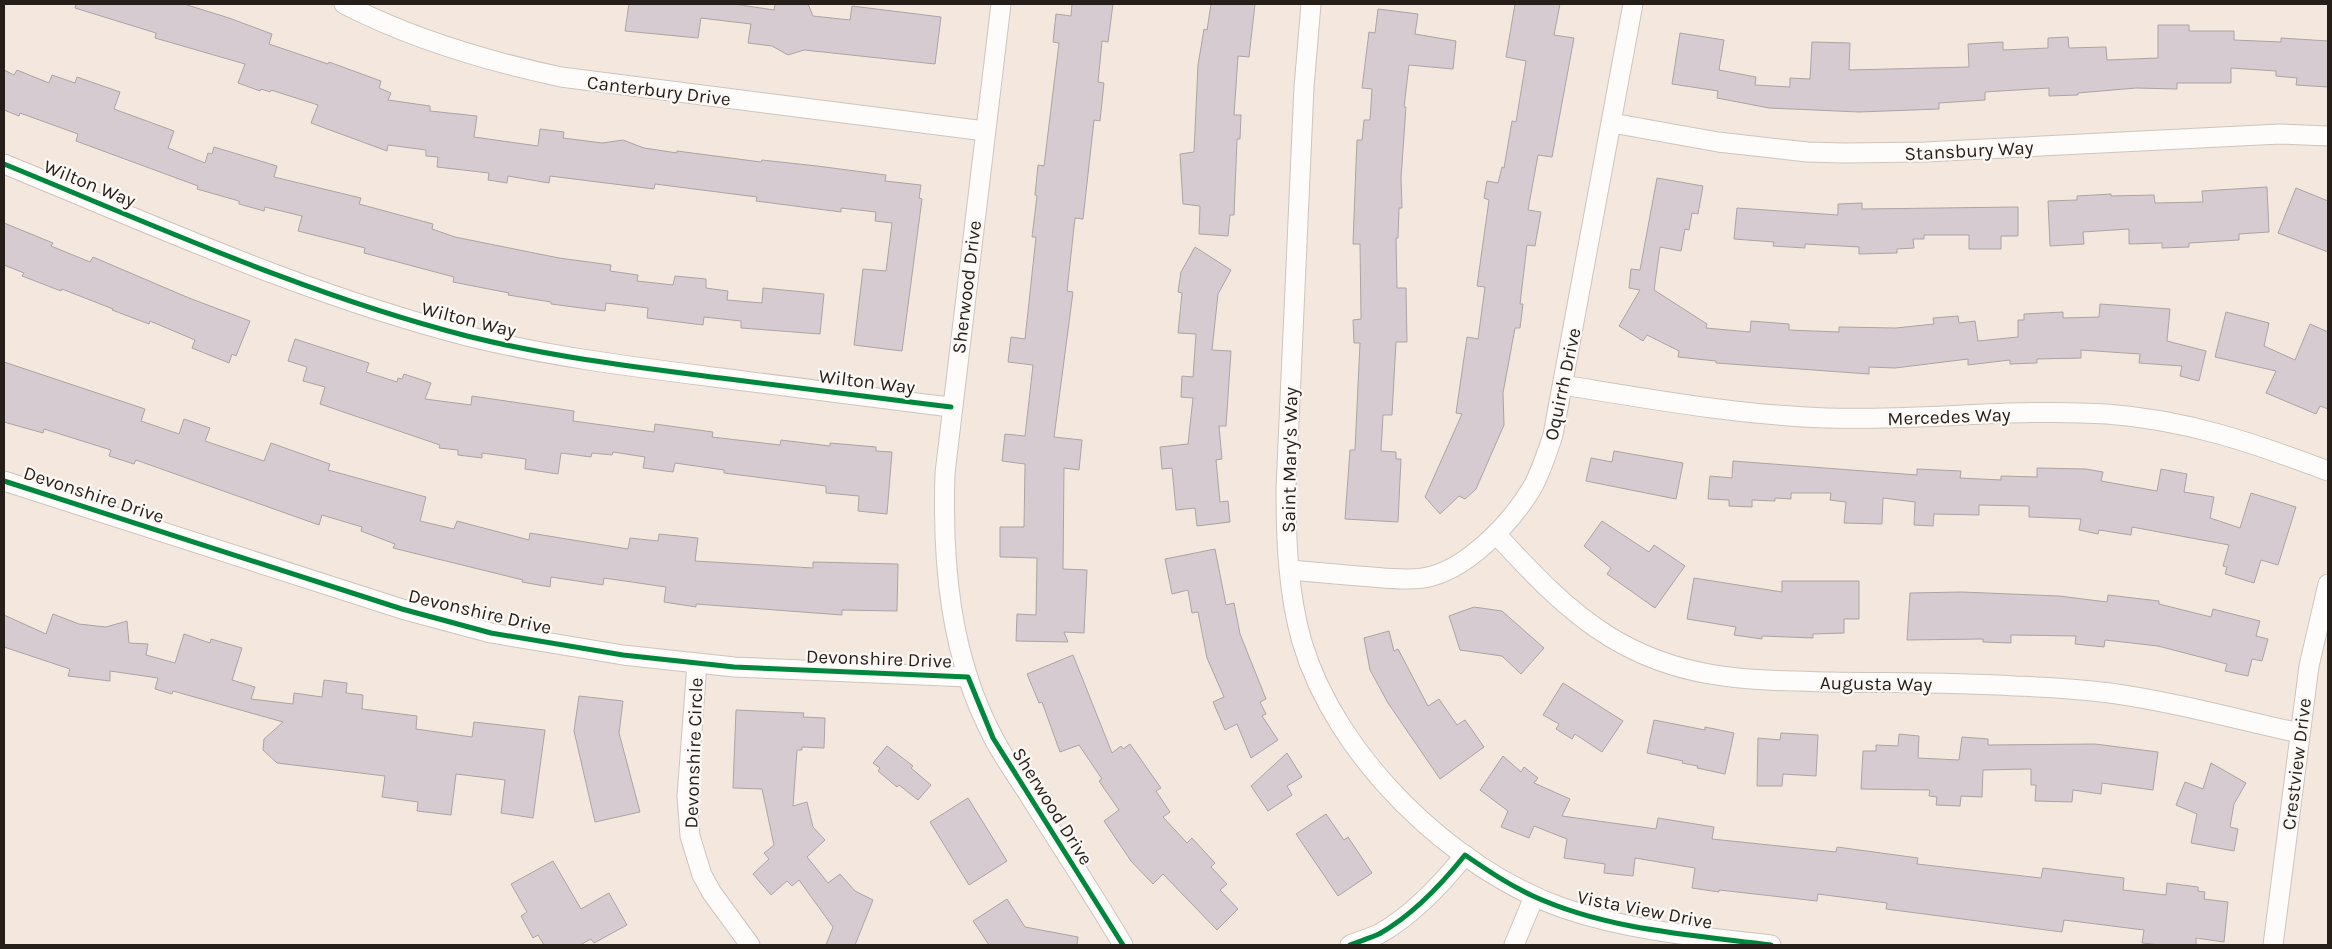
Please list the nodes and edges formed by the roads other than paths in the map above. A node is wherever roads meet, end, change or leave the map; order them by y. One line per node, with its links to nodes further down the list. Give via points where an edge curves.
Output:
1 (344, 4): 6 (street, Canterbury Drive, via 430,41 561,77)
2 (1001, 4): 6 (street, Sherwood Drive)
3 (1311, 4): 14 (street, Saint Mary's Way, via 1287,442 1286,529)
4 (1633, 4): 5 (street, Oquirrh Drive)
5 (1612, 123): 7 (street, Stansbury Way, via 1718,142 1845,153 2280,134); 9 (street, Oquirrh Drive)
6 (985, 132): 10 (street, Sherwood Drive)
7 (2328, 136)
8 (4, 164): 10 (street, Wilton Way, via 310,288 466,335 547,354 627,366)
9 (1563, 385): 11 (street, Mercedes Way, via 1697,406 1825,418 2108,414 2230,436); 13 (street, Oquirrh Drive, via 1553,435 1540,471 1521,503)
10 (951, 407): 17 (street, Sherwood Drive, via 945,473 944,541 952,610)
11 (2328, 471)
12 (4, 481): 16 (street, Devonshire Drive, via 445,620 531,640)
13 (1496, 534): 14 (street, Oquirrh Drive, via 1472,554 1424,578 1402,580); 18 (street, Augusta Way, via 1564,604 1595,627 1634,650 1704,674 1755,680 2062,688 2159,702)
14 (1290, 570): 19 (street, Saint Mary's Way, via 1303,644 1316,678 1337,717 1387,785 1438,836)
15 (2328, 584): 18 (street, Crestview Drive, via 2314,637)
16 (697, 664): 17 (street, Devonshire Drive); 21 (street, Devonshire Circle, via 688,796 690,836 702,875)
17 (968, 677): 22 (street, Sherwood Drive, via 993,738)
18 (2299, 733): 26 (street, Crestview Drive)
19 (1465, 855): 20 (street, Vista View Drive); 23 (street, via 1412,911 1379,934)
20 (1534, 897): 24 (street); 25 (street, Vista View Drive, via 1592,917 1639,927)
21 (750, 945)
22 (1123, 945)
23 (1350, 945)
24 (1514, 945)
25 (1771, 945)
26 (2273, 945)

